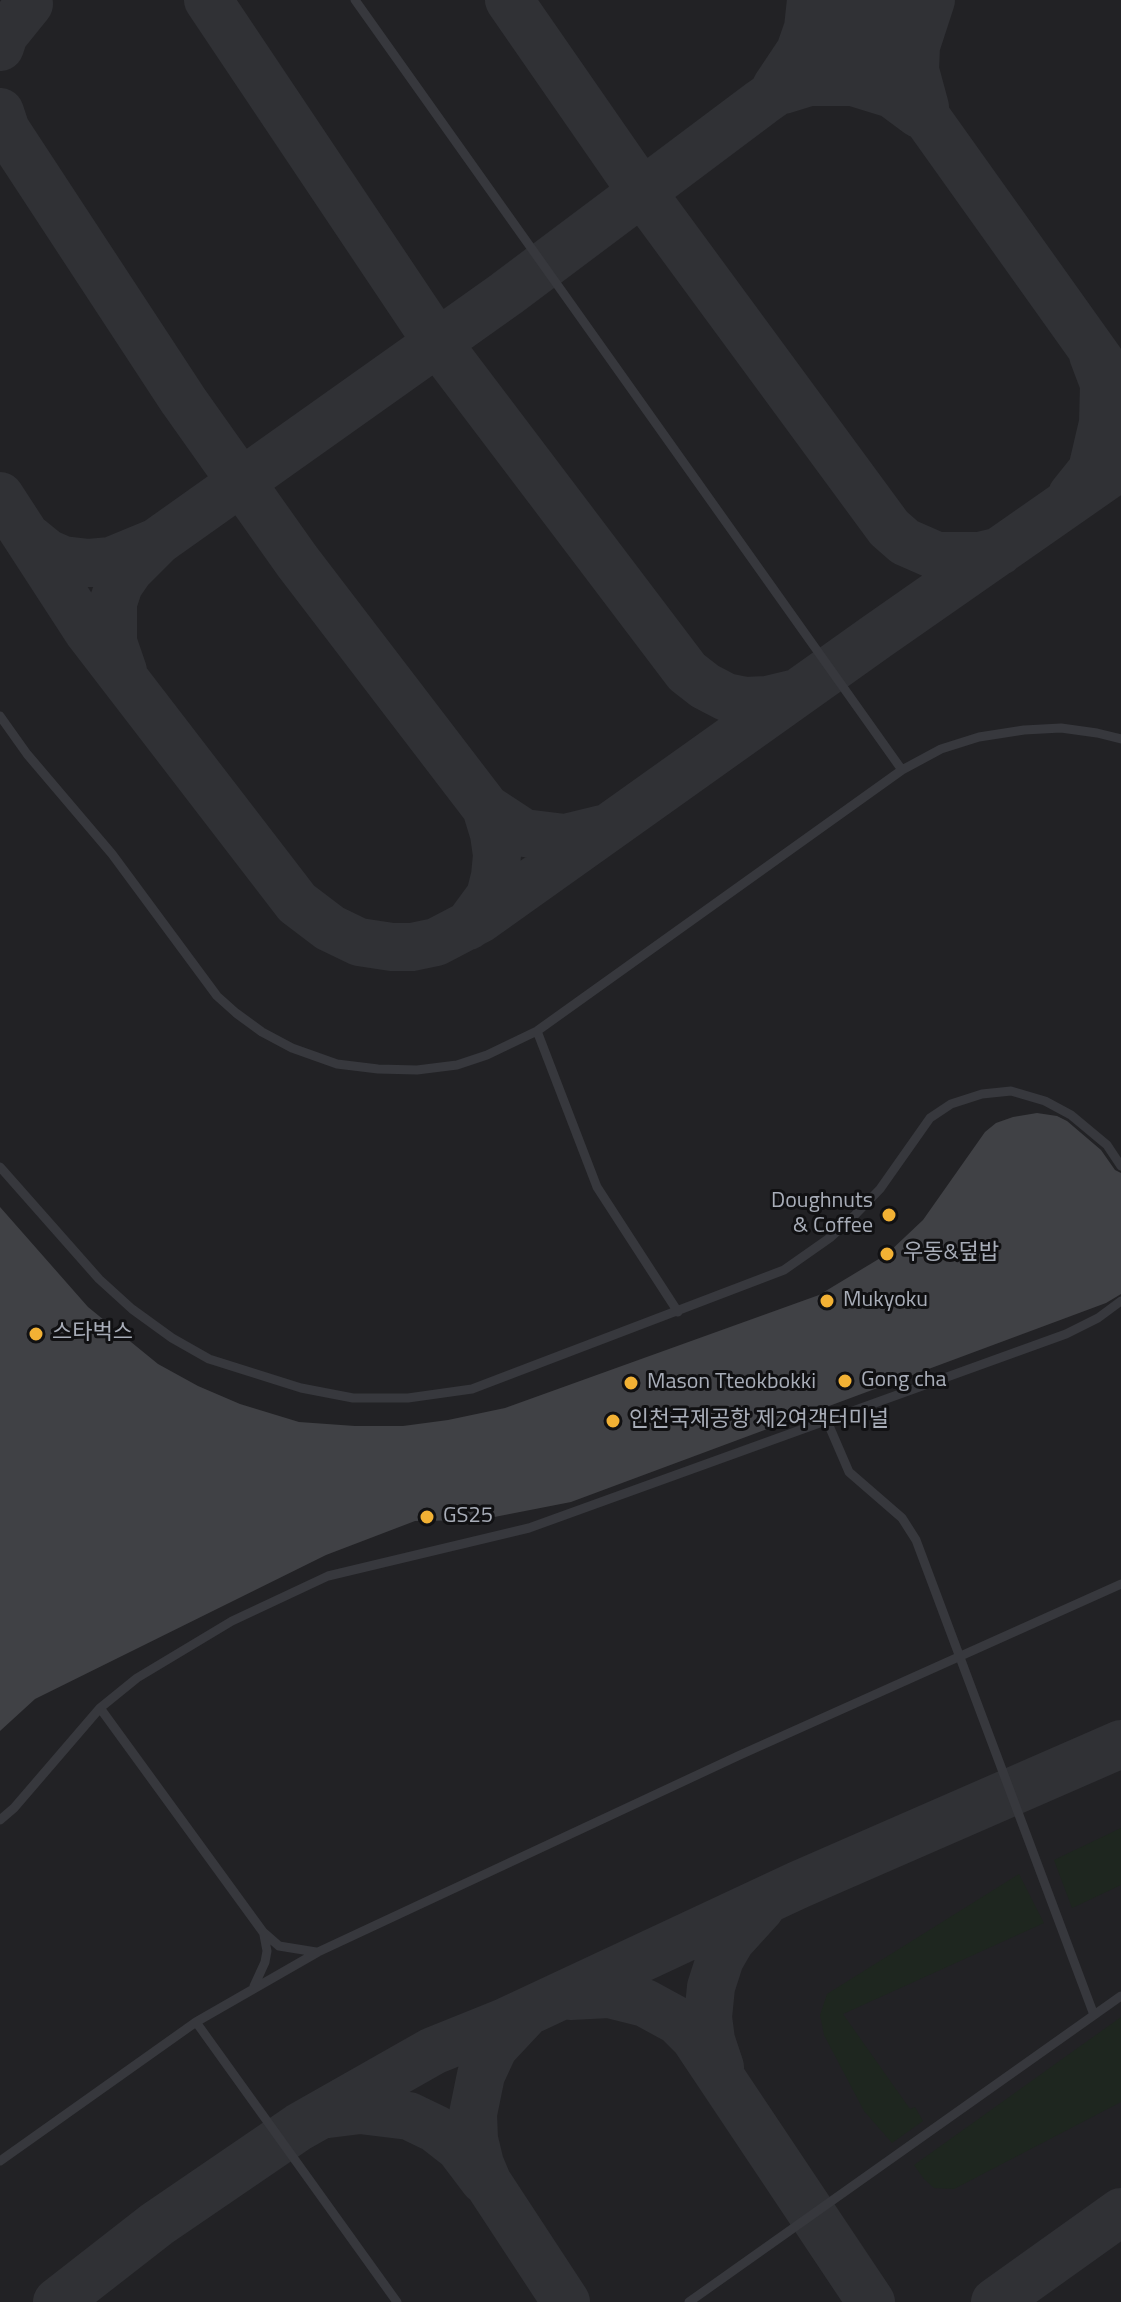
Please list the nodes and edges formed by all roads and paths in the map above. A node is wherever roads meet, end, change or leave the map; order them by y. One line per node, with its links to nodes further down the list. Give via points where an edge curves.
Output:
1 (355, 0): 4 (lane)
2 (0, 716): 5 (lane, via 217,996 262,1032 337,1064 417,1070 457,1065)
3 (1121, 739): 4 (lane, via 1061,728 1006,731 941,749)
4 (902, 770): 5 (lane)
5 (537, 1031): 9 (lane, via 597,1187)
6 (1121, 1166): 9 (lane, via 1107,1145 1045,1101 1011,1091 951,1104 930,1118 880,1189 820,1245 784,1270)
7 (0, 1167): 9 (lane, via 132,1309 209,1359 301,1388 353,1398 408,1398 472,1389)
8 (1121, 1301): 10 (lane, via 1066,1334)
9 (678, 1312)
10 (827, 1421): 12 (lane, via 849,1472 902,1518 916,1540); 13 (lane, via 529,1528 328,1576 232,1621 137,1678)
11 (1121, 1584): 12 (lane)
12 (961, 1656): 16 (lane); 19 (lane)
13 (100, 1708): 14 (lane); 15 (lane)
14 (0, 1820)
15 (263, 1932): 16 (lane, via 279,1946); 17 (lane, via 265,1962)
16 (318, 1952): 17 (lane)
17 (252, 1988): 20 (lane)
18 (1121, 1996): 19 (lane)
19 (1094, 2015): 23 (lane)
20 (196, 2022): 21 (lane); 22 (lane)
21 (0, 2161)
22 (397, 2302)
23 (689, 2302)

